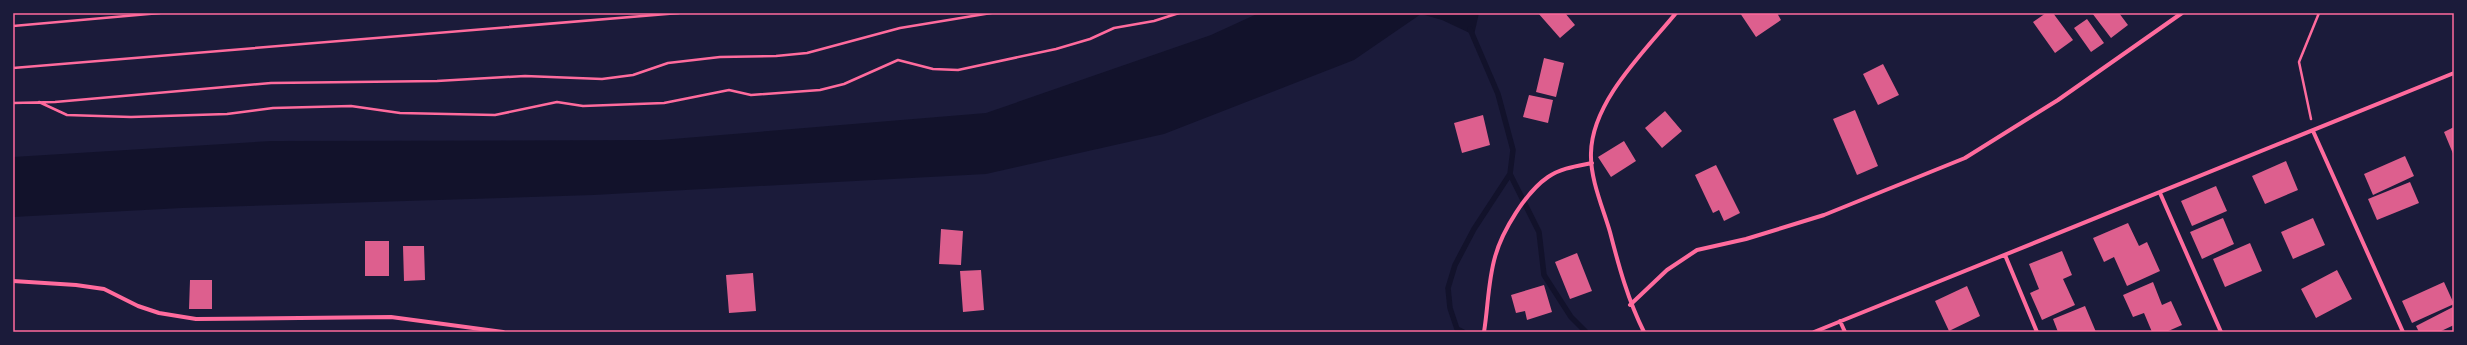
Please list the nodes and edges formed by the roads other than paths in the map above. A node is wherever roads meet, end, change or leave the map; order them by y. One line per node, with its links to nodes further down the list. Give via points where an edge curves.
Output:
1 (1676, 13): 5 (street, via 1628,72 1603,108 1594,131)
2 (2182, 13): 9 (street, via 2058,100 1965,158 1824,215 1746,239 1697,250 1667,270)
3 (2454, 74): 4 (street)
4 (2312, 131): 6 (street); 18 (street)
5 (1592, 163): 9 (street); 12 (street, via 1568,168 1549,176 1521,205 1499,244)
6 (2160, 193): 7 (street); 17 (street)
7 (2005, 255): 10 (street); 16 (street)
8 (13, 281): 11 (street, via 104,289 159,313 196,319 391,317)
9 (1630, 305): 13 (street)
10 (1840, 321): 14 (street); 15 (street)
11 (503, 332)
12 (1484, 332)
13 (1644, 332)
14 (1814, 332)
15 (1845, 332)
16 (2037, 332)
17 (2221, 332)
18 (2403, 332)

